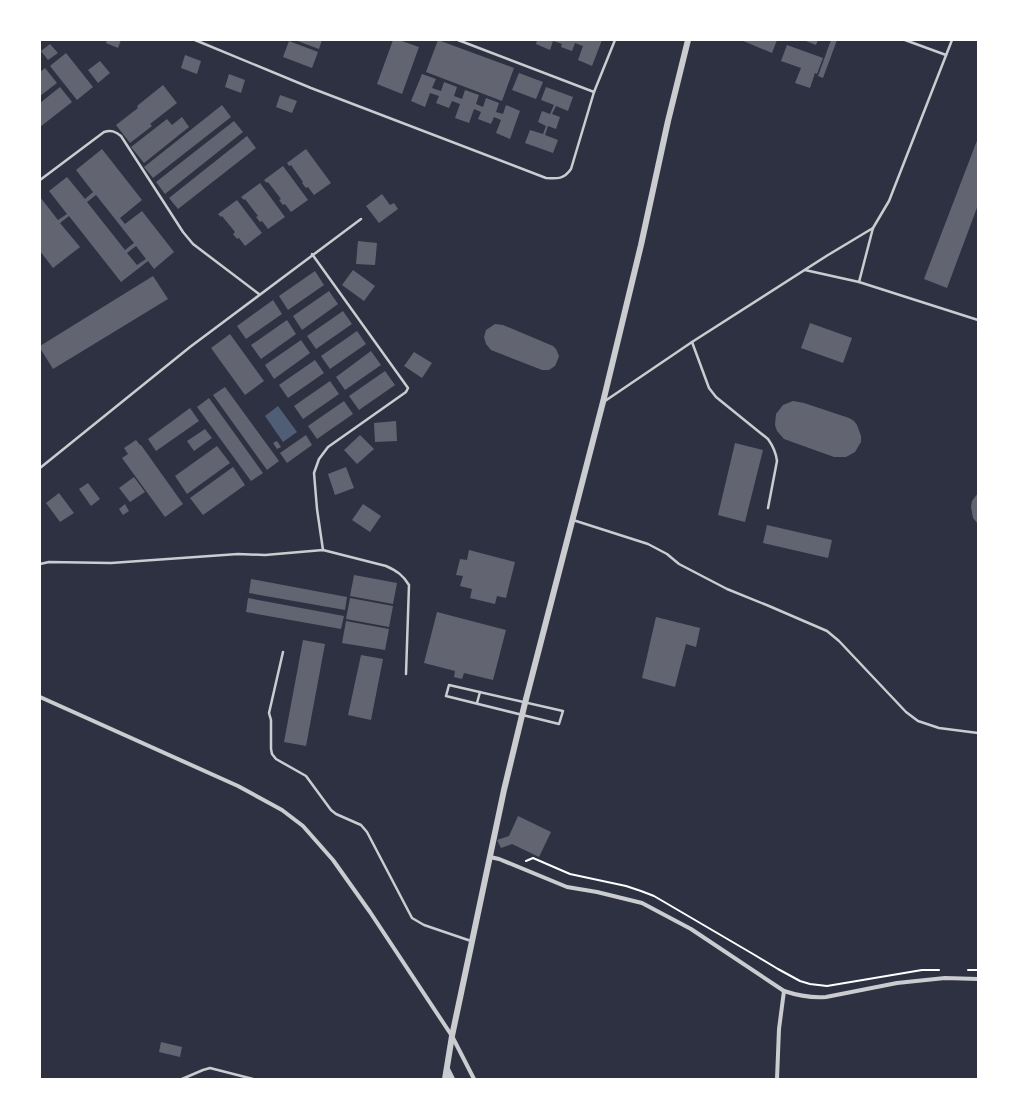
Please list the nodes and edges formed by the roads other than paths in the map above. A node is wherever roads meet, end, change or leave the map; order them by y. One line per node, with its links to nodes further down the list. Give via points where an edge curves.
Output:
1 (195, 40): 8 (lane, via 310,88 546,178 566,176 572,169)
2 (458, 40): 8 (lane)
3 (615, 40): 8 (lane)
4 (688, 40): 18 (street)
5 (905, 40): 7 (lane)
6 (952, 40): 7 (lane)
7 (946, 55): 11 (lane, via 889,201)
8 (594, 92)
9 (40, 180): 15 (lane, via 104,132 116,132 193,244)
10 (361, 219): 12 (lane)
11 (873, 228): 13 (lane); 14 (lane)
12 (312, 254): 15 (lane); 22 (lane, via 408,388 406,392 328,447 319,459 314,473)
13 (805, 270): 14 (lane); 17 (lane)
14 (859, 282): 16 (lane)
15 (259, 294): 19 (lane)
16 (978, 320)
17 (692, 342): 18 (lane); 20 (lane, via 709,388 716,397 774,446 777,461)
18 (603, 402): 21 (street)
19 (40, 468)
20 (768, 508)
21 (572, 520): 29 (street); 31 (lane, via 648,544 679,564 727,589 827,631 906,712 918,721 939,728)
22 (323, 550): 23 (lane, via 111,563); 25 (lane, via 386,566 404,577 409,585)
23 (40, 564)
24 (283, 652): 33 (lane, via 269,713 272,754 276,759 306,776 330,810 361,826 367,832 412,918 424,925)
25 (406, 674)
26 (480, 692): 28 (lane); 28 (lane, via 452,685 448,687 446,696); 29 (lane)
27 (40, 697): 36 (street, via 238,786 282,810 303,826 333,860 370,912)
28 (477, 703): 30 (lane)
29 (525, 703): 30 (street); 30 (lane, via 563,711 559,724)
30 (522, 715): 32 (street)
31 (978, 733)
32 (490, 857): 33 (street); 35 (street, via 567,888 598,892 642,903 691,929)
33 (472, 942): 36 (street)
34 (978, 978): 35 (street, via 945,978 897,983 816,998 797,996)
35 (784, 991): 43 (street)
36 (452, 1036): 37 (street); 42 (street)
37 (447, 1068): 40 (street); 41 (street)
38 (182, 1079): 39 (lane, via 210,1068)
39 (253, 1079)
40 (445, 1079)
41 (452, 1079)
42 (474, 1079)
43 (777, 1079)

